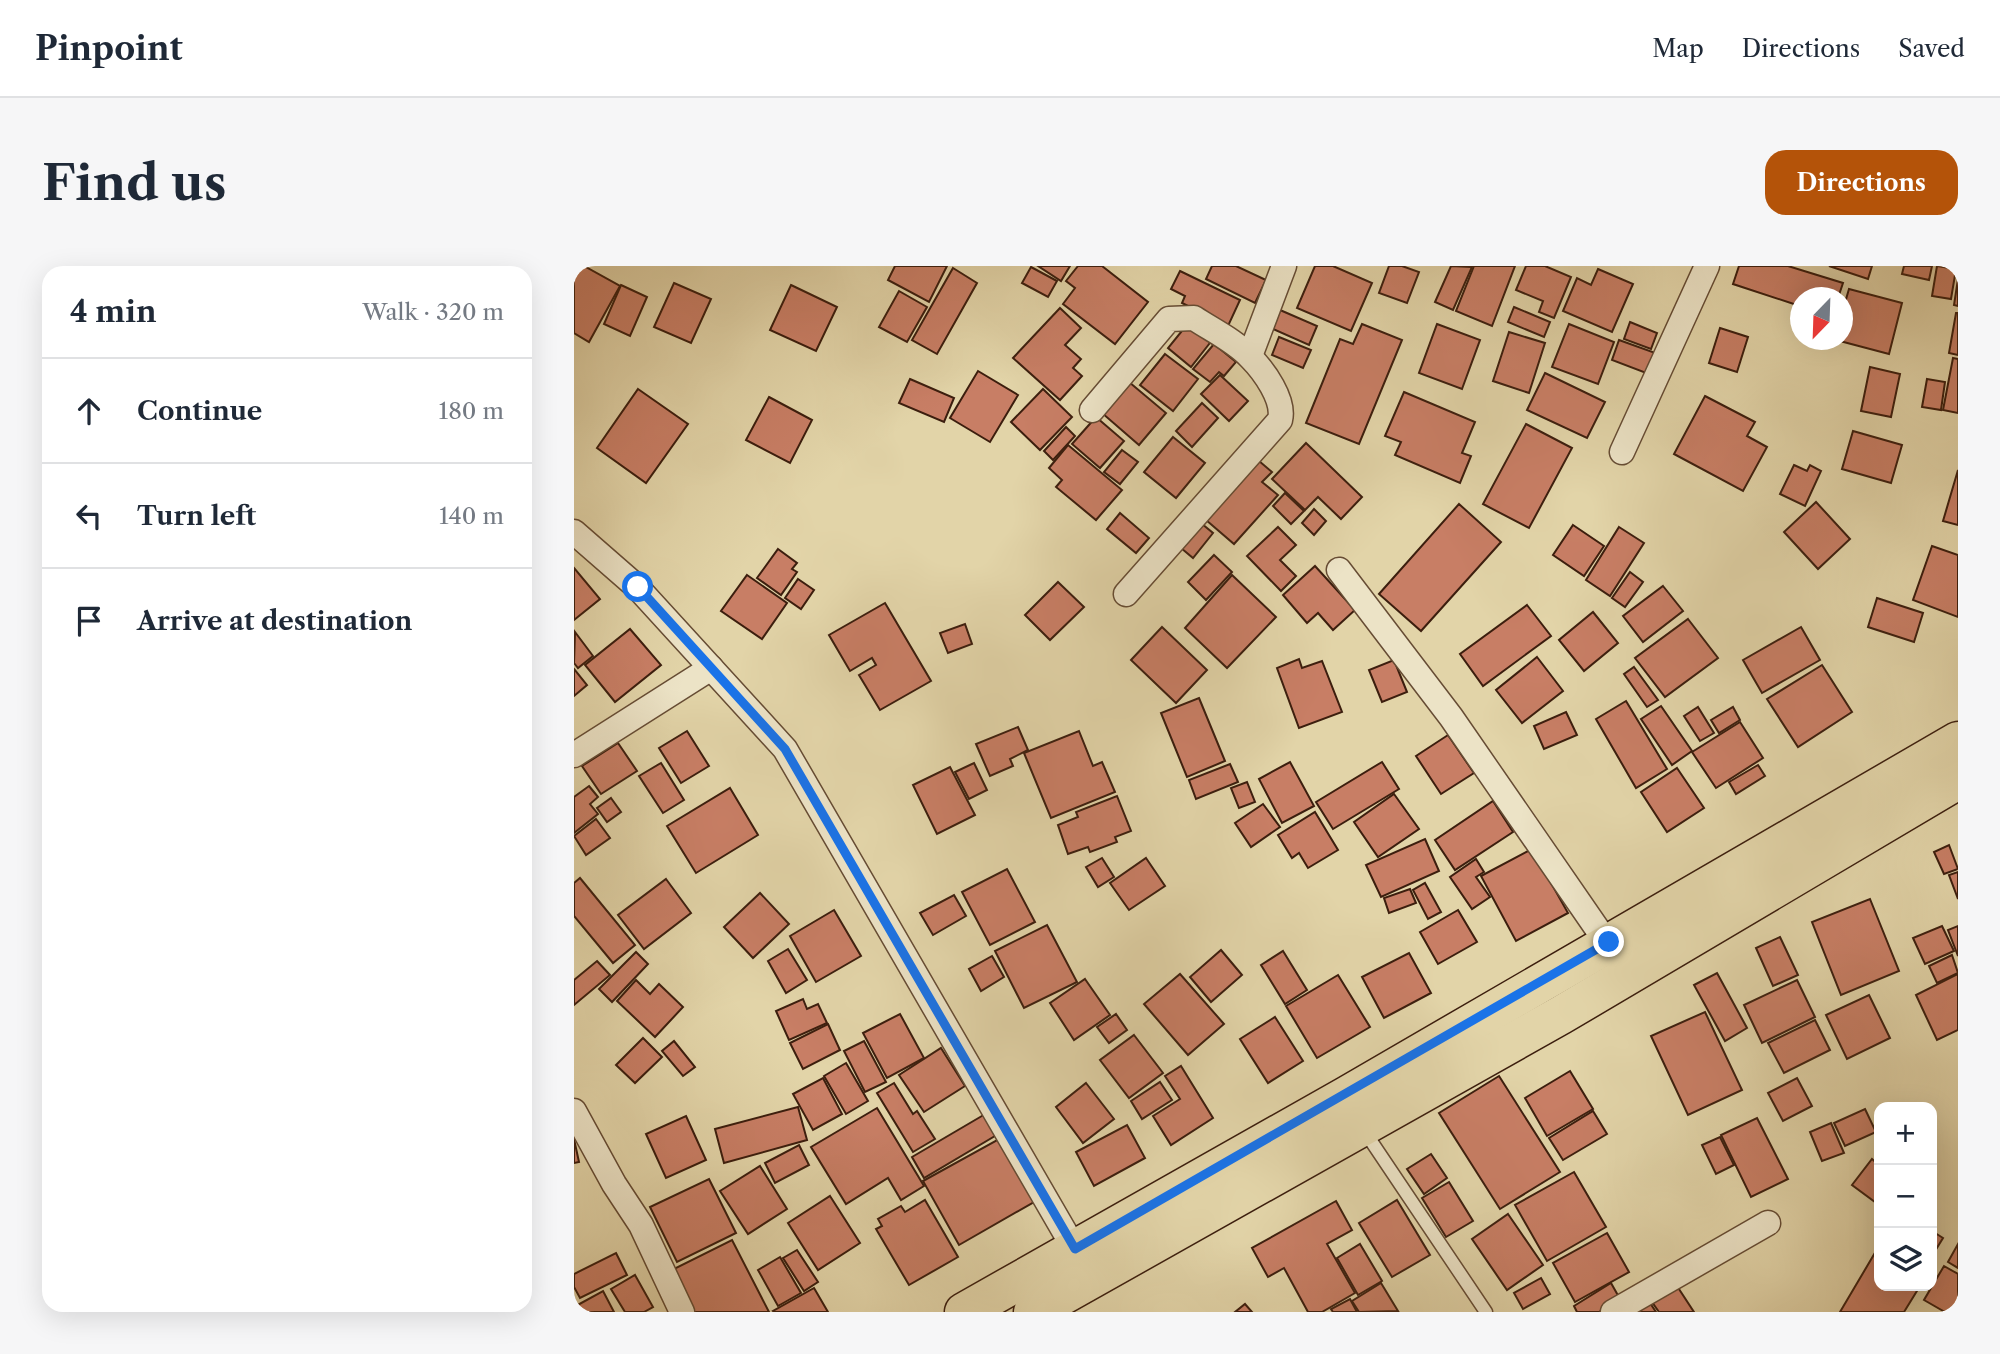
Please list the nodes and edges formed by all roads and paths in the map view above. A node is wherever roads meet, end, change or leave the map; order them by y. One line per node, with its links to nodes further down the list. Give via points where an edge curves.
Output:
1 (1284, 266): 3 (street)
2 (1707, 266): 5 (street)
3 (1250, 356): 4 (street, via 1194,318 1169,319); 8 (street, via 1280,400 1280,420)
4 (1092, 410)
5 (1622, 452)
6 (574, 532): 9 (street, via 638,587)
7 (1339, 570): 13 (street, via 1451,717)
8 (1126, 594)
9 (711, 668): 11 (street); 18 (street, via 785,749)
10 (1958, 741): 13 (main road)
11 (574, 755)
12 (1958, 780): 14 (main road)
13 (1609, 942): 14 (street); 16 (main road)
14 (1626, 977): 16 (main road)
15 (574, 1111): 19 (street, via 642,1225)
16 (1354, 1111): 18 (main road); 22 (lane)
17 (1768, 1223): 23 (street)
18 (1083, 1264): 20 (main road); 21 (main road)
19 (682, 1312)
20 (964, 1312)
21 (1033, 1312)
22 (1486, 1312)
23 (1613, 1312)

